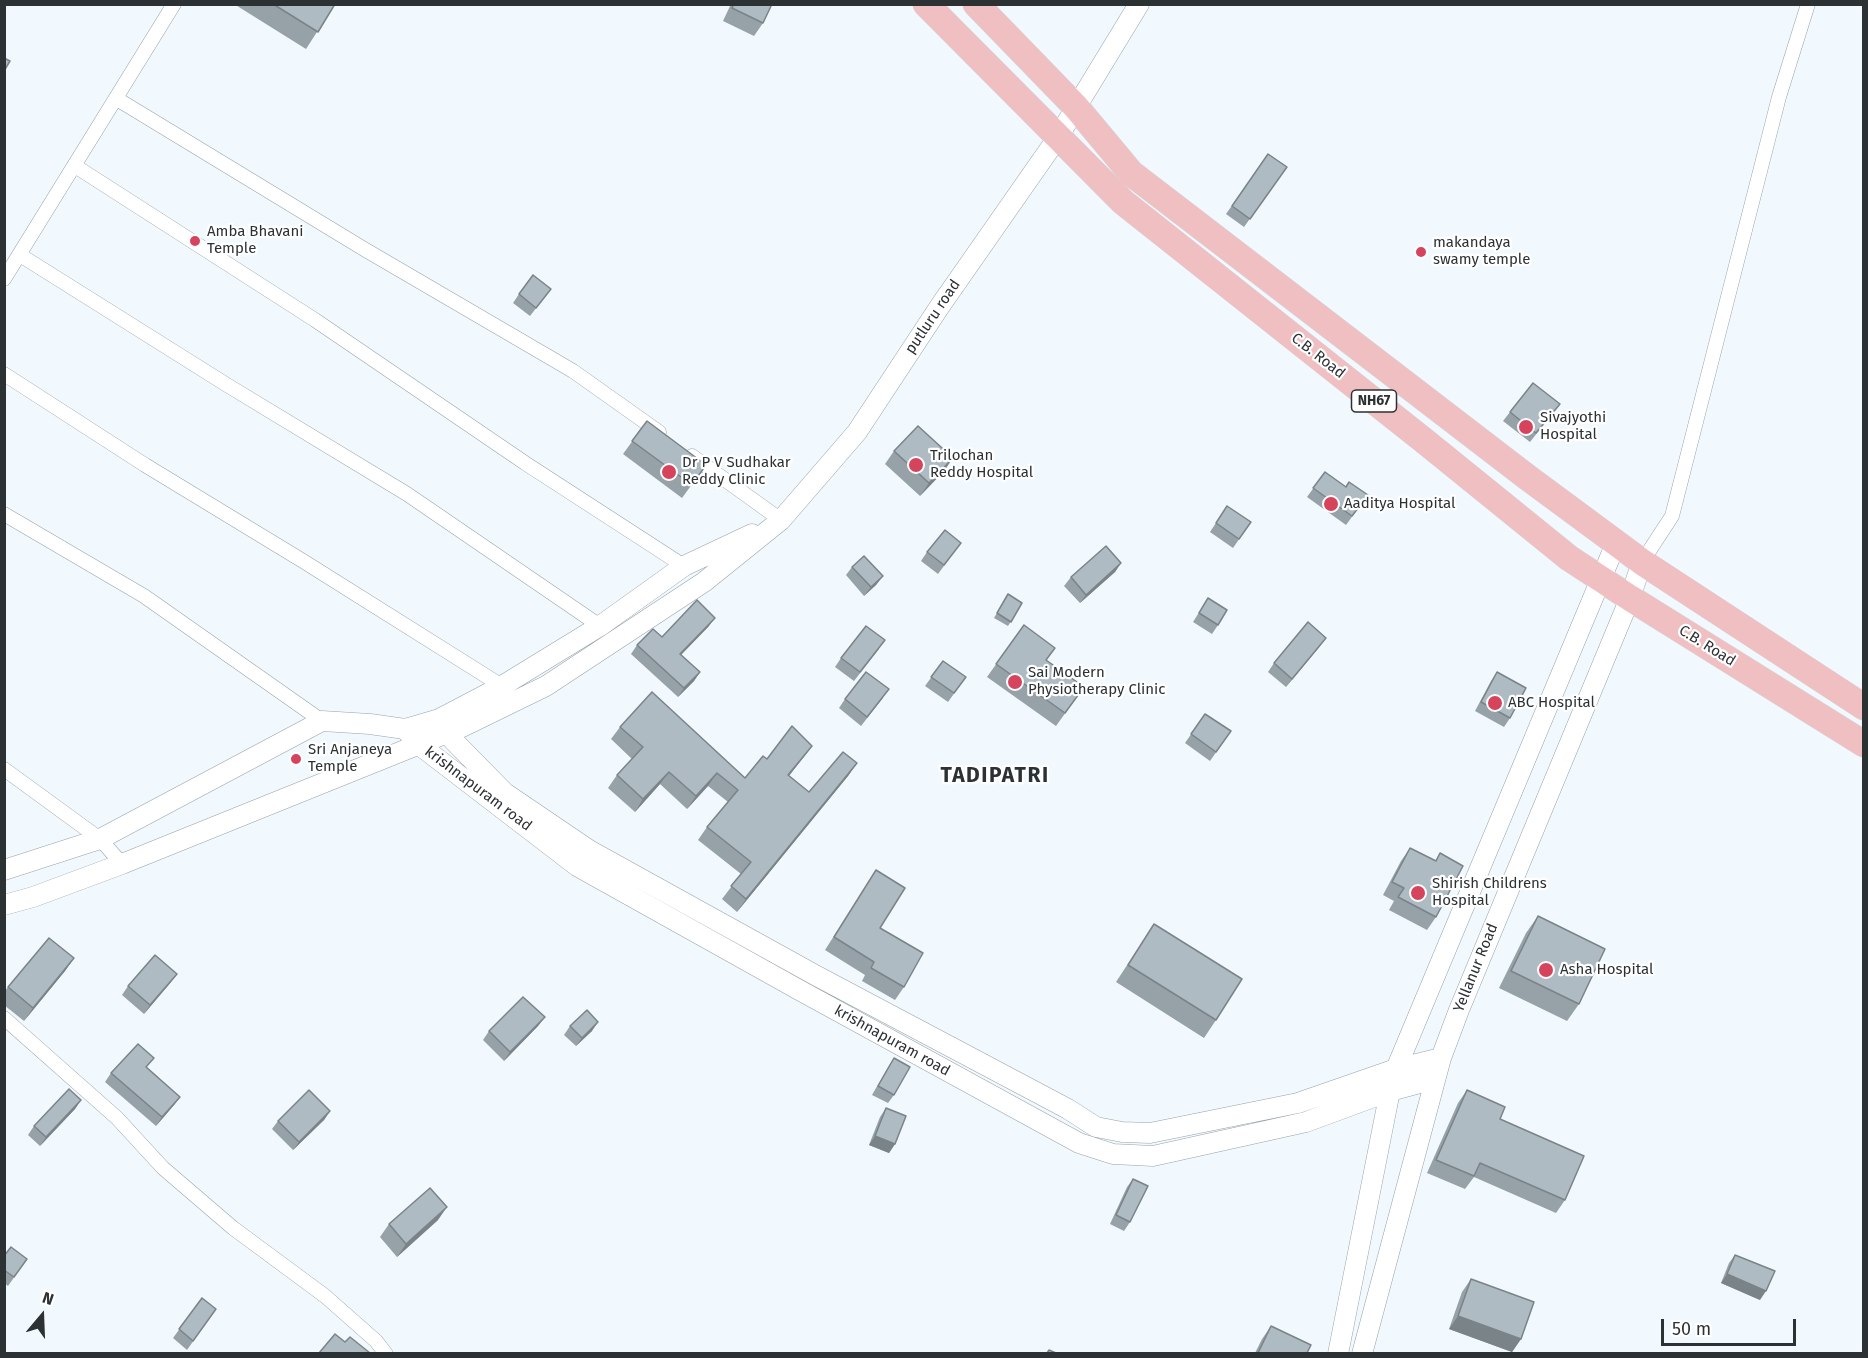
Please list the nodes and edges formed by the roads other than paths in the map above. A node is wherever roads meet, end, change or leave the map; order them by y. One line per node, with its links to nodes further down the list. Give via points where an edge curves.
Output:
1 (174, 4): 6 (street)
2 (926, 4): 8 (highway, C.B. Road / NH67)
3 (976, 4): 7 (highway, NH67)
4 (1139, 4): 7 (main road, putluru road)
5 (1808, 4): 16 (street, via 1779,98 1672,516)
6 (117, 99): 9 (street); 14 (street, via 573,371)
7 (1076, 107): 8 (main road, putluru road); 15 (highway, NH67, via 1131,173)
8 (1058, 137): 14 (main road, putluru road, via 857,432); 18 (highway, C.B. Road / NH67, via 1123,202 1569,558)
9 (75, 166): 10 (street); 17 (street, via 315,320)
10 (20, 255): 11 (street); 20 (street, via 407,494)
11 (4, 279)
12 (4, 374): 21 (street)
13 (4, 514): 23 (street, via 144,596)
14 (781, 520): 17 (main road); 24 (main road, via 704,582 546,686)
15 (1616, 543): 16 (highway, NH67); 18 (main road)
16 (1642, 562): 19 (main road, Yellanur Road); 22 (highway, NH67)
17 (684, 566): 20 (main road)
18 (1600, 578): 19 (highway, C.B. Road / NH67); 35 (main road)
19 (1630, 598): 27 (highway, C.B. Road / NH67); 34 (main road, Yellanur Road)
20 (600, 626): 21 (main road)
21 (502, 686): 24 (main road)
22 (1863, 707)
23 (322, 721): 25 (main road); 29 (main road)
24 (442, 726): 25 (main road); 26 (main road); 35 (main road, krishnapuram road, via 505,793 589,850 1096,1126 1150,1133 1298,1103)
25 (405, 729): 26 (main road, krishnapuram road)
26 (418, 744): 30 (main road); 37 (main road, krishnapuram road, via 577,866 1079,1143 1113,1154 1153,1156 1306,1122)
27 (1863, 744)
28 (4, 769): 29 (street)
29 (100, 839): 30 (street); 31 (main road)
30 (122, 864): 32 (main road)
31 (4, 870)
32 (4, 905)
33 (4, 1018): 38 (street, via 117,1118 162,1168 233,1228 325,1296)
34 (1441, 1058): 35 (main road, krishnapuram road); 36 (main road, Yellanur Road)
35 (1396, 1069): 37 (main road)
36 (1434, 1079): 37 (main road, krishnapuram road); 40 (main road, Yellanur Road)
37 (1390, 1091): 39 (main road)
38 (386, 1353)
39 (1338, 1353)
40 (1362, 1353)

